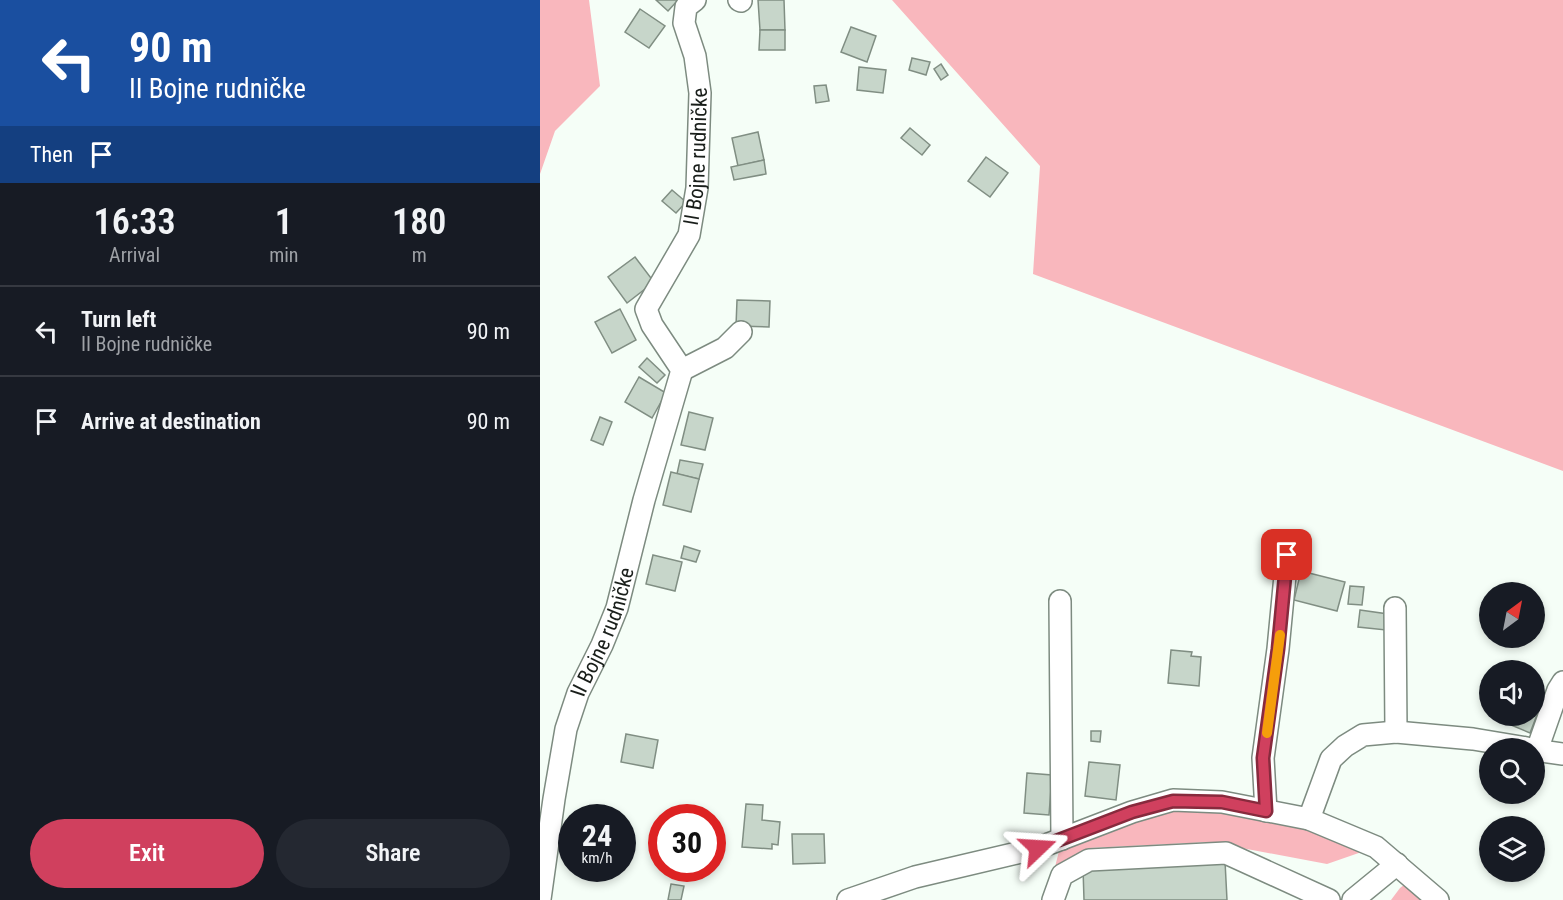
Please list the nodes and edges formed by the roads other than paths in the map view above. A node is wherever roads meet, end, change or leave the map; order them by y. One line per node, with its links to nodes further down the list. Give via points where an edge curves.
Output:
1 (695, 0): 3 (street, II Bojne rudničke, via 686,7 684,23 695,56 700,93 697,188 689,235 646,309)
2 (741, 332): 3 (street, via 725,348)
3 (682, 370): 17 (street, II Bojne rudničke, via 617,608 566,729)
4 (1287, 555): 13 (street, via 1263,758)
5 (1060, 601): 15 (street)
6 (1395, 608): 8 (street)
7 (1563, 682): 9 (street)
8 (1396, 732): 10 (street); 14 (street, via 1363,735 1331,759)
9 (1538, 738)
10 (1479, 740)
11 (1545, 752): 12 (street)
12 (1563, 754)
13 (1266, 811): 14 (street); 15 (street, via 1222,802 1173,801)
14 (1309, 819): 16 (street, via 1376,847)
15 (1062, 839): 18 (street, via 915,877)
16 (1397, 864): 21 (street); 22 (street)
17 (540, 899)
18 (848, 900)
19 (1053, 900): 20 (street, via 1062,874 1089,860 1226,853)
20 (1329, 900)
21 (1353, 900)
22 (1438, 900)

